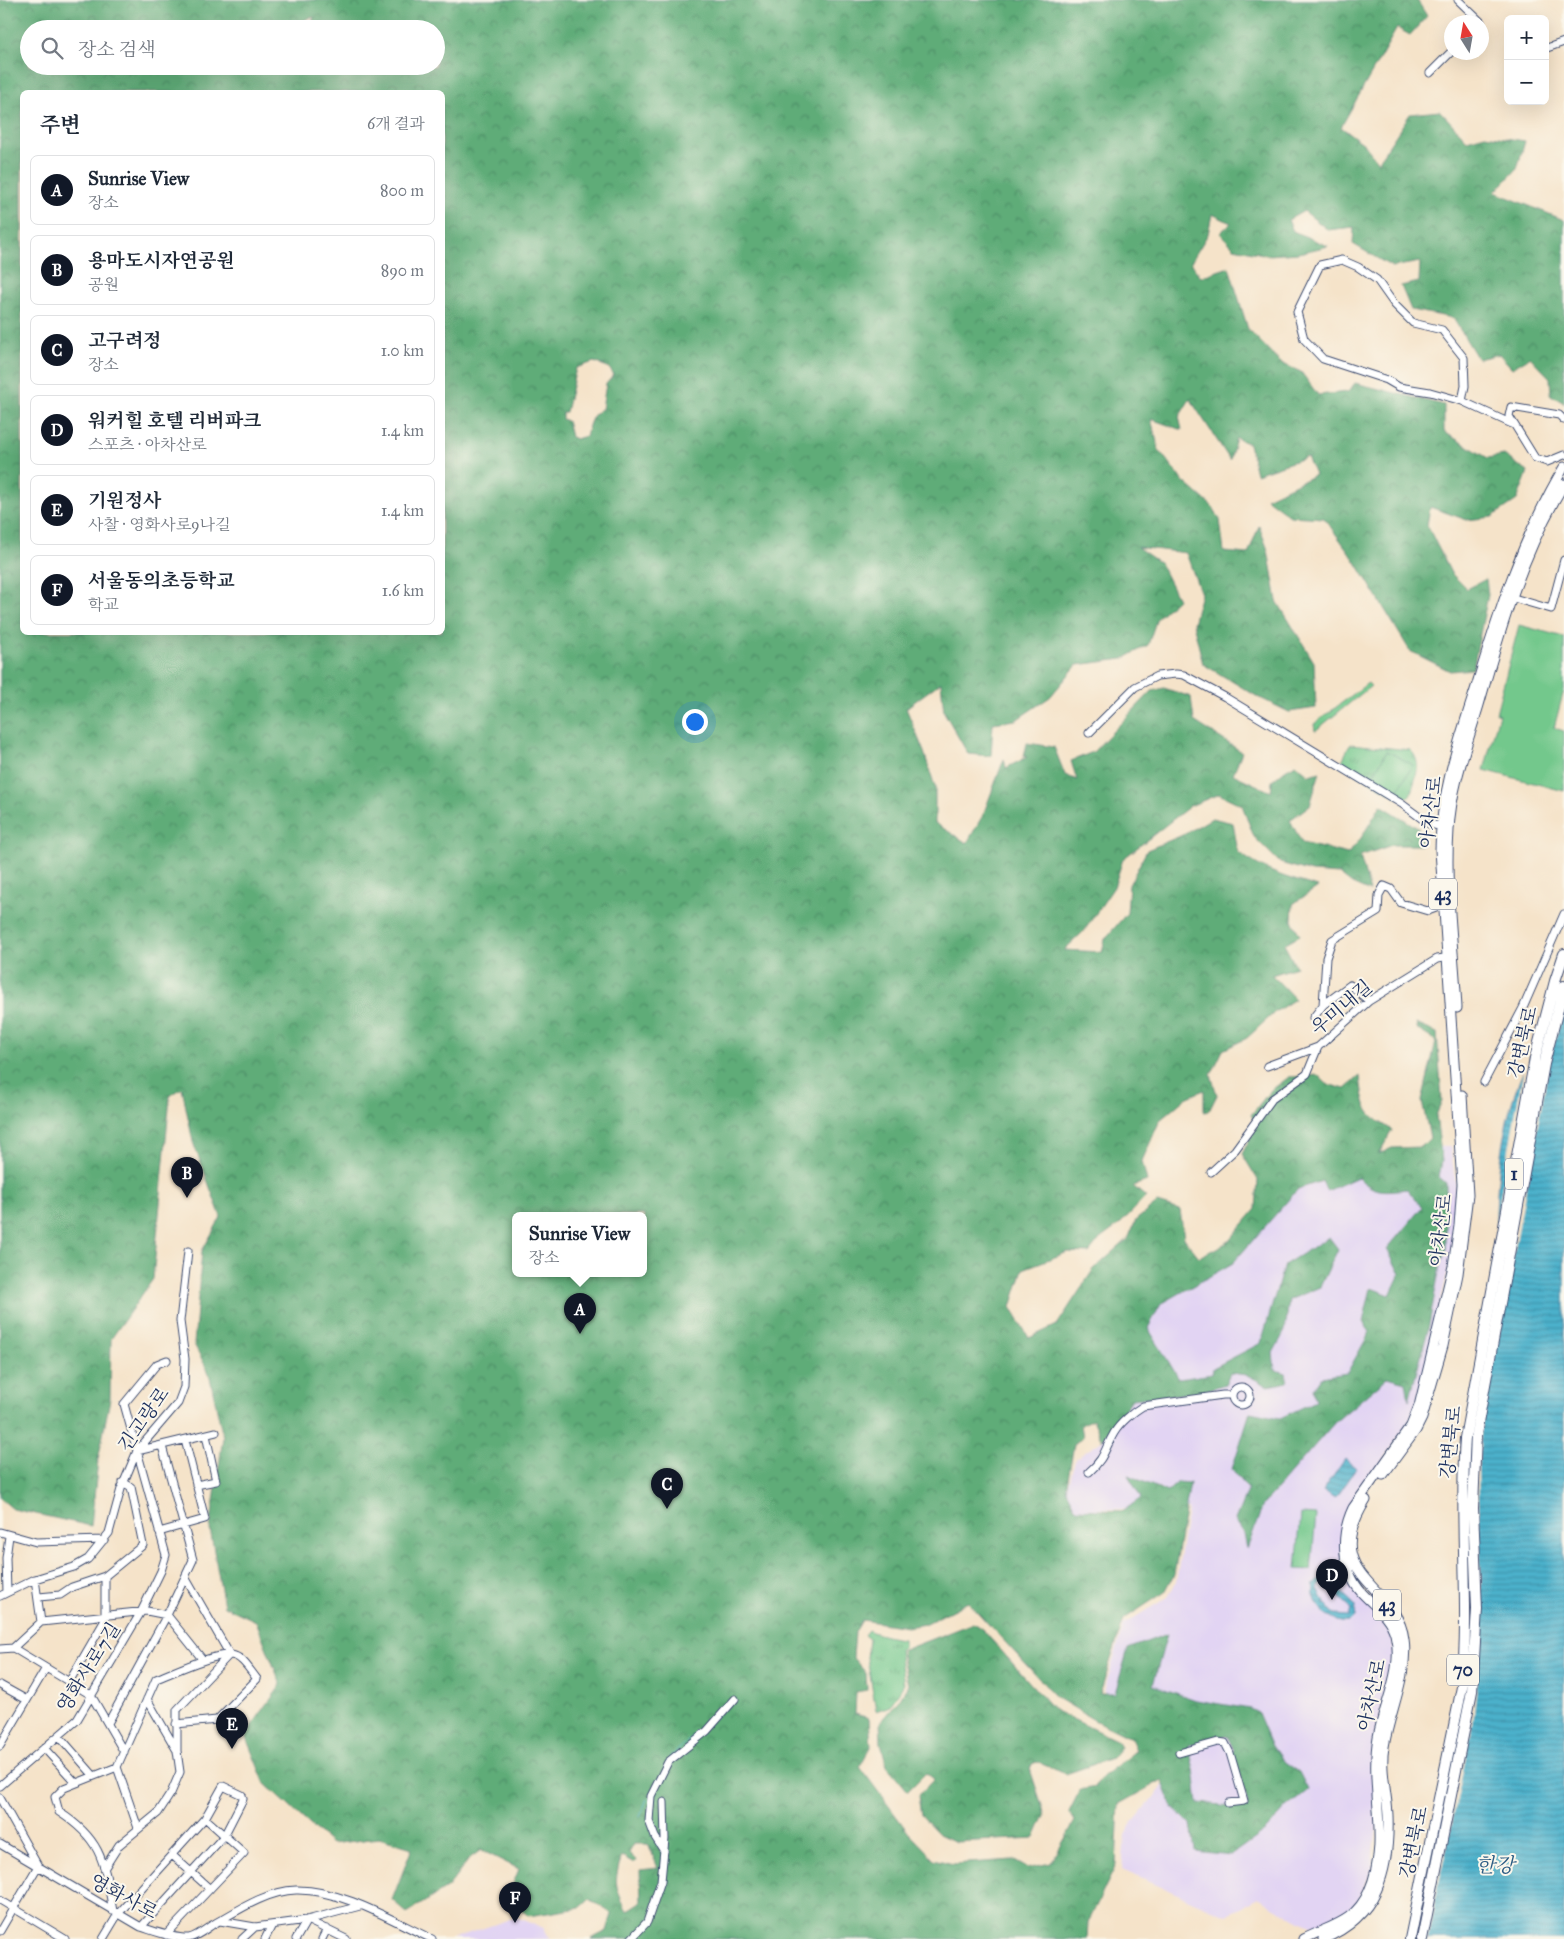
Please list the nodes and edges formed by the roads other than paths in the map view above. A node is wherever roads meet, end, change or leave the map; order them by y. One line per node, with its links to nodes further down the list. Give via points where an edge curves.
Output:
1 (1458, 0): 2 (street)
2 (1474, 15)
3 (1564, 42): 4 (street)
4 (1549, 47)
5 (1444, 59): 6 (street)
6 (1430, 73)
7 (1462, 401): 7 (street, via 1464,358 1442,330 1413,323 1377,280 1358,267 1342,260 1320,265 1296,312 1304,340 1323,359 1399,387); 9 (street)
8 (1564, 420): 9 (street, via 1559,415 1512,407 1509,416)
9 (1512, 424): 10 (street, via 1535,458 1547,462)
10 (1564, 456)
11 (1564, 467): 16 (main road, 아차산로 / 43, via 1542,504 1503,598 1470,706)
12 (1564, 484): 14 (main road, 아차산로 / 43, via 1534,540)
13 (1564, 560): 14 (street, via 1551,609)
14 (1510, 597): 16 (main road, 아차산로 / 43)
15 (1089, 733): 17 (street, via 1135,687 1156,676 1184,675 1402,804 1429,824)
16 (1452, 788): 17 (main road, 아차산로 / 43)
17 (1445, 827): 18 (main road, 아차산로 / 43)
18 (1444, 840): 19 (main road, 아차산로 / 43); 22 (main road, 아차산로 / 43)
19 (1444, 905): 22 (main road, 아차산로 / 43); 25 (street, via 1428,911 1401,903 1391,889 1384,886 1379,895 1378,912 1332,940 1326,958)
20 (1564, 914): 29 (street, via 1523,1008)
21 (1564, 954): 34 (highway, 강변북로 / 1, via 1535,1058)
22 (1450, 957): 24 (street, 우미내길, via 1437,959); 117 (main road, 아차산로 / 43, via 1462,1184 1453,1266 1419,1406 1411,1426 1353,1508 1346,1522 1344,1538 1351,1578 1388,1618 1397,1650 1376,1758 1380,1836 1369,1891 1359,1908 1348,1919); 118 (main road, 아차산로 / 43, via 1468,1180 1458,1274 1432,1388 1416,1430 1368,1496 1351,1533 1353,1560 1358,1571 1392,1610 1404,1639 1401,1674 1384,1748 1388,1840 1376,1893 1366,1910 1349,1927)
23 (1564, 986): 35 (highway, 강변북로 / 1, via 1544,1064)
24 (1368, 1001): 25 (street, via 1350,986); 27 (street, 우미내길)
25 (1323, 1005): 26 (street)
26 (1313, 1018)
27 (1318, 1047): 28 (street); 30 (street, 우미내길, via 1307,1074 1272,1099 1235,1150)
28 (1267, 1066)
29 (1484, 1082)
30 (1211, 1172)
31 (188, 1251): 40 (street, 긴고랑로, via 180,1321 185,1359 184,1387 178,1403)
32 (167, 1360): 40 (street, 영화사로7길, via 157,1364 124,1404)
33 (1232, 1396): 41 (street, via 1143,1406 1115,1431 1102,1461)
34 (1472, 1397): 119 (highway, 강변북로 / 70, via 1462,1475 1466,1616 1462,1687)
35 (1483, 1397): 120 (highway, 강변북로 / 70, via 1476,1434 1474,1475 1477,1609 1472,1691)
36 (216, 1432): 37 (street)
37 (206, 1435): 38 (street); 43 (street, via 216,1481)
38 (185, 1440): 39 (street); 43 (street)
39 (162, 1446): 40 (street); 44 (street)
40 (137, 1451): 42 (street, 긴고랑로); 46 (street, 영화사로7길)
41 (1090, 1472)
42 (124, 1482): 48 (street, 긴고랑로); 50 (street, via 130,1487 142,1545)
43 (196, 1485): 44 (street, via 205,1519)
44 (183, 1525): 46 (street); 51 (street, via 192,1560)
45 (0, 1532): 47 (street)
46 (159, 1532): 55 (street, 영화사로7길, via 166,1555)
47 (9, 1536): 48 (street, via 36,1542); 49 (street)
48 (104, 1540): 52 (street, 긴고랑로, via 88,1559 74,1567)
49 (3, 1557): 53 (street)
50 (104, 1576): 54 (street, via 72,1587 60,1595); 56 (street)
51 (185, 1577): 57 (street); 61 (street)
52 (35, 1579): 53 (street, 긴고랑로); 54 (street)
53 (4, 1594)
54 (39, 1597): 58 (street)
55 (141, 1612): 56 (street); 57 (street); 66 (street, 영화사로7길)
56 (106, 1614): 58 (street); 64 (street)
57 (167, 1615): 62 (street); 70 (street)
58 (41, 1622): 59 (street)
59 (13, 1648): 60 (street); 63 (street)
60 (0, 1649)
61 (230, 1655): 62 (street); 71 (street, via 178,1710); 71 (street, via 237,1656 257,1679 217,1720)
62 (203, 1660): 67 (street, via 156,1679)
63 (46, 1668): 64 (street); 69 (street)
64 (69, 1682): 66 (street)
65 (0, 1685): 69 (street)
66 (91, 1695): 70 (street); 72 (street, 영화사로7길, via 77,1720)
67 (147, 1699): 75 (street); 76 (street)
68 (735, 1699): 89 (street, via 708,1731 668,1762 651,1796 649,1821)
69 (27, 1700): 73 (street)
70 (108, 1724): 76 (street)
71 (176, 1724): 75 (street)
72 (59, 1736): 74 (street, 영화사로7길); 79 (street, 영화사로7길)
73 (0, 1746)
74 (44, 1748): 80 (street); 81 (street, 영화사로7길)
75 (177, 1750): 86 (street, via 180,1772 170,1793 158,1813)
76 (124, 1752): 78 (street)
77 (1179, 1752): 84 (street, via 1225,1743 1244,1801)
78 (117, 1767): 79 (street); 86 (street)
79 (94, 1776): 80 (street)
80 (76, 1784): 92 (street, via 64,1788 55,1797 59,1812 80,1825 93,1841)
81 (0, 1786)
82 (0, 1798): 91 (street)
83 (664, 1802): 89 (street)
84 (1228, 1803)
85 (205, 1818): 87 (street); 87 (street, via 223,1786 242,1795 243,1799); 90 (street)
86 (138, 1828): 92 (street, via 119,1845)
87 (224, 1836): 93 (street); 94 (street, via 244,1853)
88 (0, 1844): 91 (street, 영화사로)
89 (664, 1851): 116 (street, via 661,1881 650,1915)
90 (172, 1855): 93 (street); 98 (street)
91 (38, 1866): 97 (street); 98 (street, 영화사로)
92 (105, 1867): 98 (street)
93 (191, 1872): 94 (street); 102 (street)
94 (210, 1889): 106 (street)
95 (0, 1900): 97 (street)
96 (360, 1906): 99 (street); 100 (street, 영화사로, via 320,1892 295,1890 264,1898); 115 (street, 영화사로)
97 (13, 1908): 105 (street); 107 (street)
98 (115, 1912): 102 (street, 영화사로); 108 (street)
99 (307, 1920): 101 (street); 104 (street); 112 (street)
100 (219, 1921): 103 (street); 109 (street, 영화사로)
101 (272, 1925): 103 (street); 111 (street)
102 (141, 1927): 106 (street, 영화사로)
103 (254, 1927): 110 (street)
104 (327, 1929): 113 (street); 114 (street)
105 (0, 1931)
106 (166, 1935): 109 (street, 영화사로)
107 (65, 1939)
108 (102, 1939)
109 (189, 1939)
110 (242, 1939)
111 (266, 1939)
112 (296, 1939)
113 (322, 1939)
114 (346, 1939)
115 (432, 1939)
116 (631, 1939)
117 (1304, 1939)
118 (1323, 1939)
119 (1410, 1939)
120 (1422, 1939)

